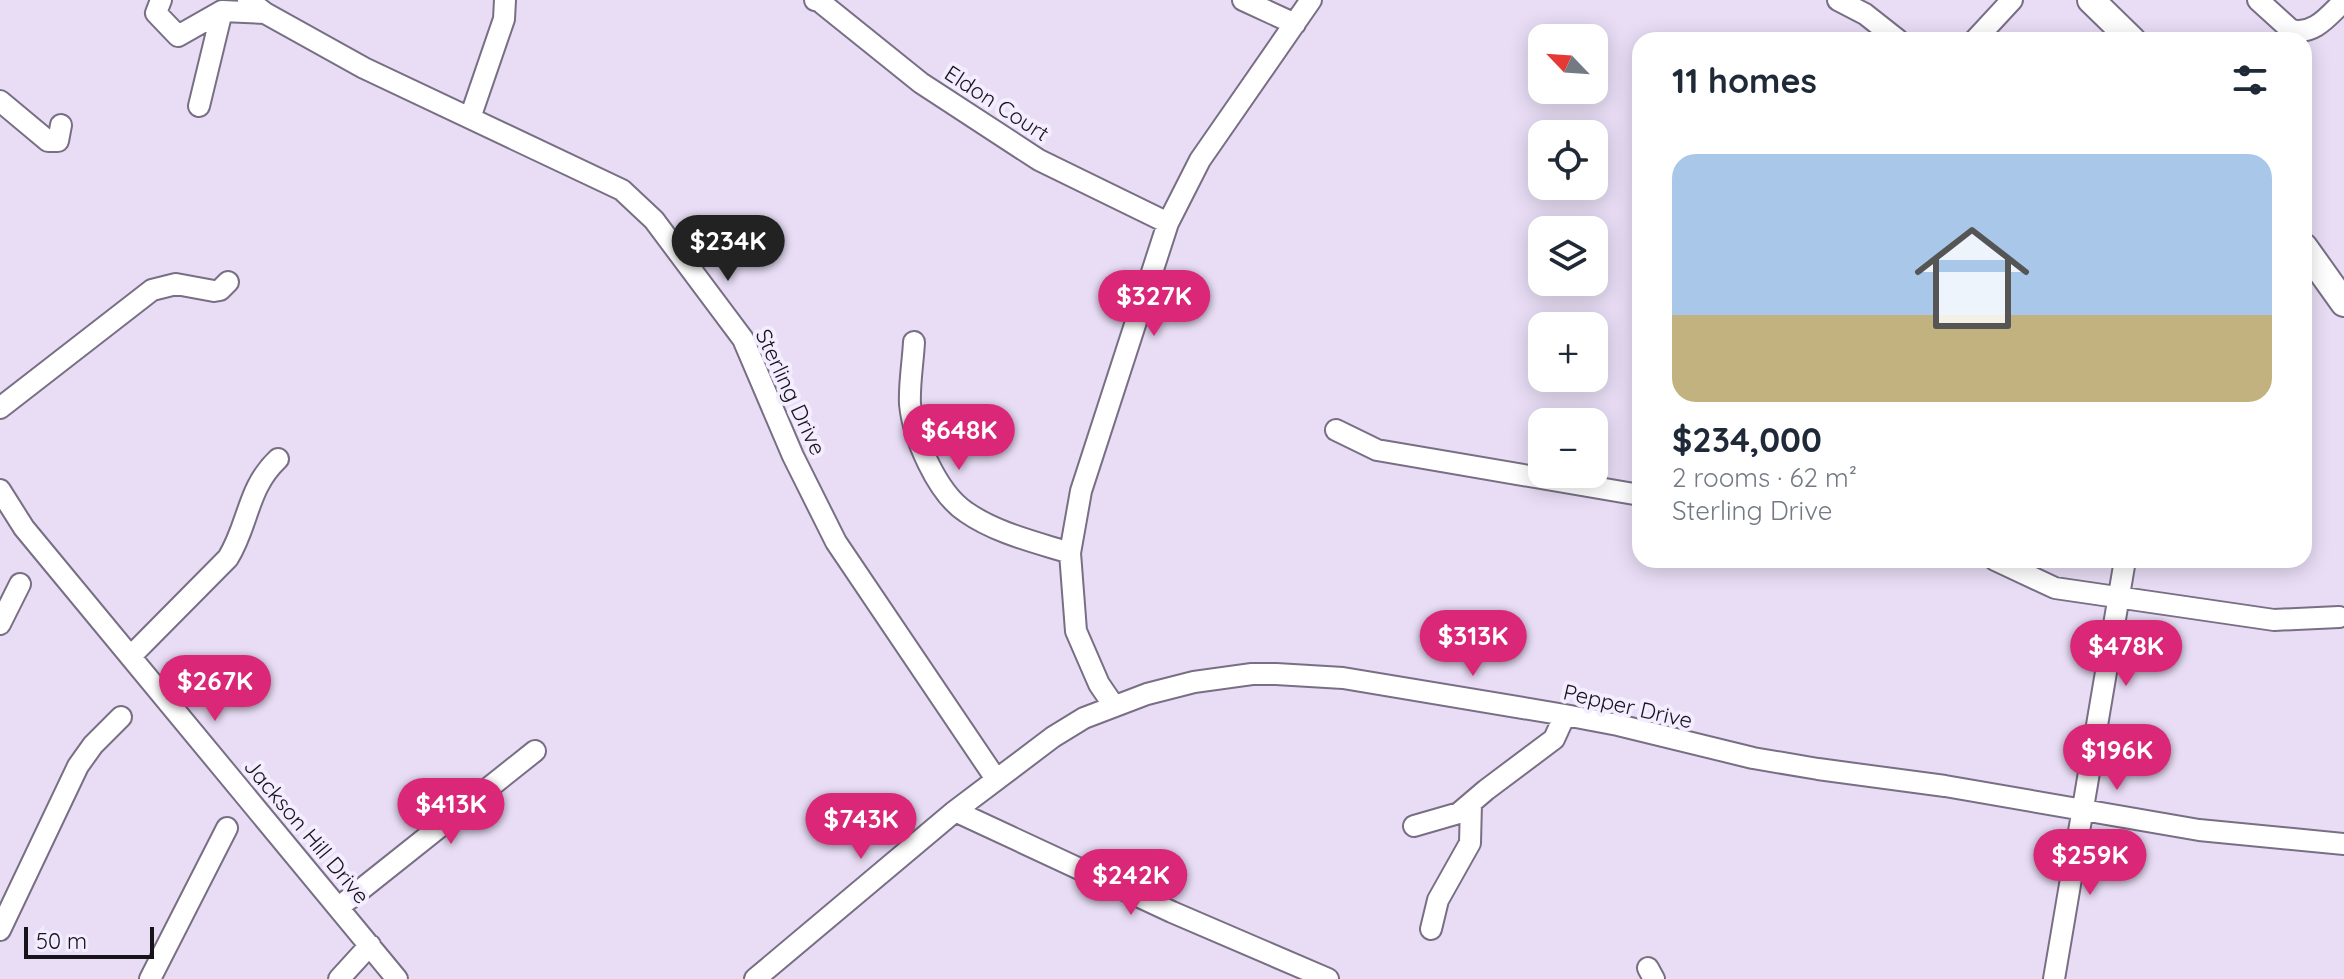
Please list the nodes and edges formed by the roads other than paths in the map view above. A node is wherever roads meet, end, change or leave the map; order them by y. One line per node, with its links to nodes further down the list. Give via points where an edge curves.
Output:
1 (161, 0): 12 (street, via 156,13 178,36)
2 (248, 0): 13 (street, Sterling Drive)
3 (505, 0): 20 (street, via 504,19)
4 (815, 0): 22 (street, Eldon Court, via 921,83 1039,160)
5 (1243, 0): 14 (street)
6 (1311, 0): 14 (street)
7 (1838, 0): 15 (street)
8 (2012, 0): 16 (street)
9 (2091, 0): 17 (main road)
10 (2258, 0): 11 (street, via 2298,32 2321,23)
11 (2344, 1)
12 (222, 11): 13 (street); 19 (street)
13 (265, 13): 20 (street, Sterling Drive)
14 (1295, 24): 22 (street, via 1200,160)
15 (1888, 32)
16 (1982, 32)
17 (2124, 32)
18 (0, 101): 21 (street, via 48,141 58,141)
19 (199, 106)
20 (470, 118): 44 (street, Sterling Drive, via 622,190 654,220 743,339 836,542)
21 (61, 125)
22 (1168, 223): 32 (street, via 1081,491)
23 (2312, 258): 25 (main road)
24 (228, 282): 27 (street, via 214,291 176,284 152,290)
25 (2344, 303)
26 (914, 342): 32 (street, via 910,403 918,441 940,484 964,511 1006,533)
27 (0, 408)
28 (1336, 430): 31 (street, via 1377,450)
29 (278, 459): 39 (street, via 253,494 228,558)
30 (0, 490): 39 (street, Jackson Hill Drive, via 24,528)
31 (1632, 494)
32 (1070, 553): 40 (street, via 1076,631)
33 (2012, 568): 36 (street, via 2055,588)
34 (2124, 568): 36 (street)
35 (20, 584): 38 (street)
36 (2120, 596): 37 (street, via 2274,620); 46 (street)
37 (2339, 617)
38 (0, 624)
39 (131, 656): 51 (street, Jackson Hill Drive)
40 (1114, 706): 41 (street, Pepper Drive, via 1194,682 1276,674 1343,678); 44 (street, Pepper Drive, via 1053,737)
41 (1565, 715): 45 (street, via 1554,739); 46 (street, Pepper Drive, via 1753,758)
42 (121, 717): 53 (street, via 78,766)
43 (535, 751): 51 (street)
44 (996, 779): 47 (street, Pepper Drive)
45 (1471, 803): 48 (street, via 1459,813); 52 (street, via 1470,843 1438,900)
46 (2082, 809): 50 (street, Pepper Drive, via 2199,830); 60 (street)
47 (955, 811): 58 (street, Pepper Drive); 59 (street)
48 (1414, 826)
49 (227, 828): 55 (street)
50 (2344, 844)
51 (339, 907): 54 (street, Jackson Hill Drive)
52 (1431, 929)
53 (0, 930)
54 (370, 945): 56 (street); 57 (street, Jackson Hill Drive)
55 (150, 979)
56 (339, 979)
57 (397, 979)
58 (755, 979)
59 (1328, 979)
60 (2054, 979)

